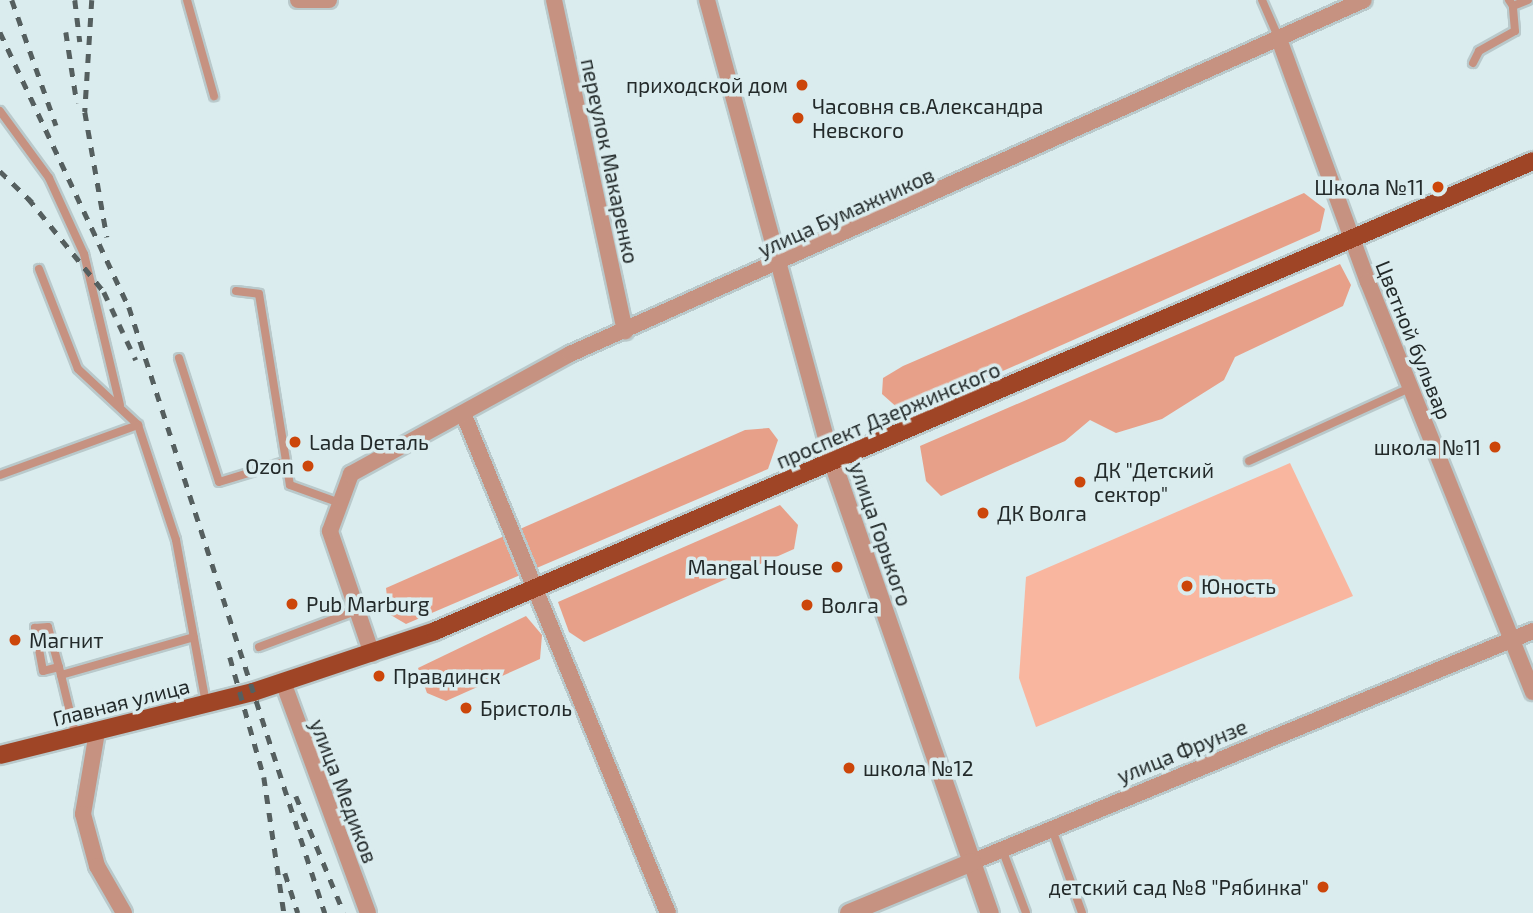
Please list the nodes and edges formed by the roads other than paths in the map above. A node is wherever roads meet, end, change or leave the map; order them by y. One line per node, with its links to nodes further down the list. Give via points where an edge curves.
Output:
1 (187, 0): 12 (lane)
2 (298, 0): 3 (street)
3 (329, 0)
4 (554, 0): 19 (street, переулок Макаренко)
5 (707, 0): 16 (street, улица Горького)
6 (1262, 0): 10 (lane)
7 (1364, 0): 10 (street, улица Бумажников)
8 (1528, 0): 9 (lane)
9 (1511, 3): 11 (lane, via 1515,31 1479,51)
10 (1279, 39): 15 (street, Цветной бульвар); 16 (street, улица Бумажников)
11 (1473, 63)
12 (214, 96)
13 (0, 111): 22 (lane, via 49,178 84,254)
14 (1533, 161): 15 (main road, проспект Дзержинского)
15 (1353, 239): 21 (street, Цветной бульвар); 27 (main road, проспект Дзержинского)
16 (779, 266): 19 (street, улица Бумажников); 27 (street, улица Горького)
17 (39, 269): 22 (lane, via 78,369 99,394)
18 (236, 290): 26 (lane, via 259,295)
19 (625, 331): 23 (street, улица Бумажников)
20 (179, 358): 26 (lane, via 219,482)
21 (1410, 388): 25 (lane); 34 (street, Цветной бульвар)
22 (120, 405): 24 (lane)
23 (463, 413): 29 (street, улица Бумажников, via 351,474); 30 (street)
24 (138, 425): 28 (lane); 33 (lane, via 176,540)
25 (1249, 460)
26 (285, 462): 29 (lane, via 290,485)
27 (833, 463): 30 (main road, проспект Дзержинского); 47 (street, улица Горького)
28 (0, 475)
29 (340, 503): 31 (street, via 330,531)
30 (536, 588): 36 (main road, проспект Дзержинского); 50 (street)
31 (356, 611): 35 (lane); 36 (street)
32 (1533, 631): 34 (street, улица Фрунзе)
33 (194, 637): 37 (lane); 41 (lane)
34 (1512, 639): 40 (street, Цветной бульвар); 45 (street, улица Фрунзе)
35 (259, 647)
36 (372, 654): 38 (main road, проспект Дзержинского)
37 (60, 671): 37 (lane, via 48,627 34,628 43,671); 43 (lane)
38 (283, 682): 39 (main road, проспект Дзержинского); 49 (street, улица Медиков)
39 (253, 692): 41 (main road, Главная улица)
40 (1533, 692)
41 (206, 704): 42 (main road, Главная улица)
42 (97, 732): 43 (main road, Главная улица); 48 (street, via 83,814 97,866)
43 (76, 737): 44 (main road, Главная улица)
44 (0, 755)
45 (1052, 829): 46 (street, улица Фрунзе); 54 (lane)
46 (1002, 849): 47 (street, улица Фрунзе); 53 (lane)
47 (972, 862): 51 (street, улица Фрунзе); 52 (street, улица Горького)
48 (124, 913)
49 (368, 913)
50 (668, 913)
51 (849, 913)
52 (990, 913)
53 (1026, 913)
54 (1082, 913)

